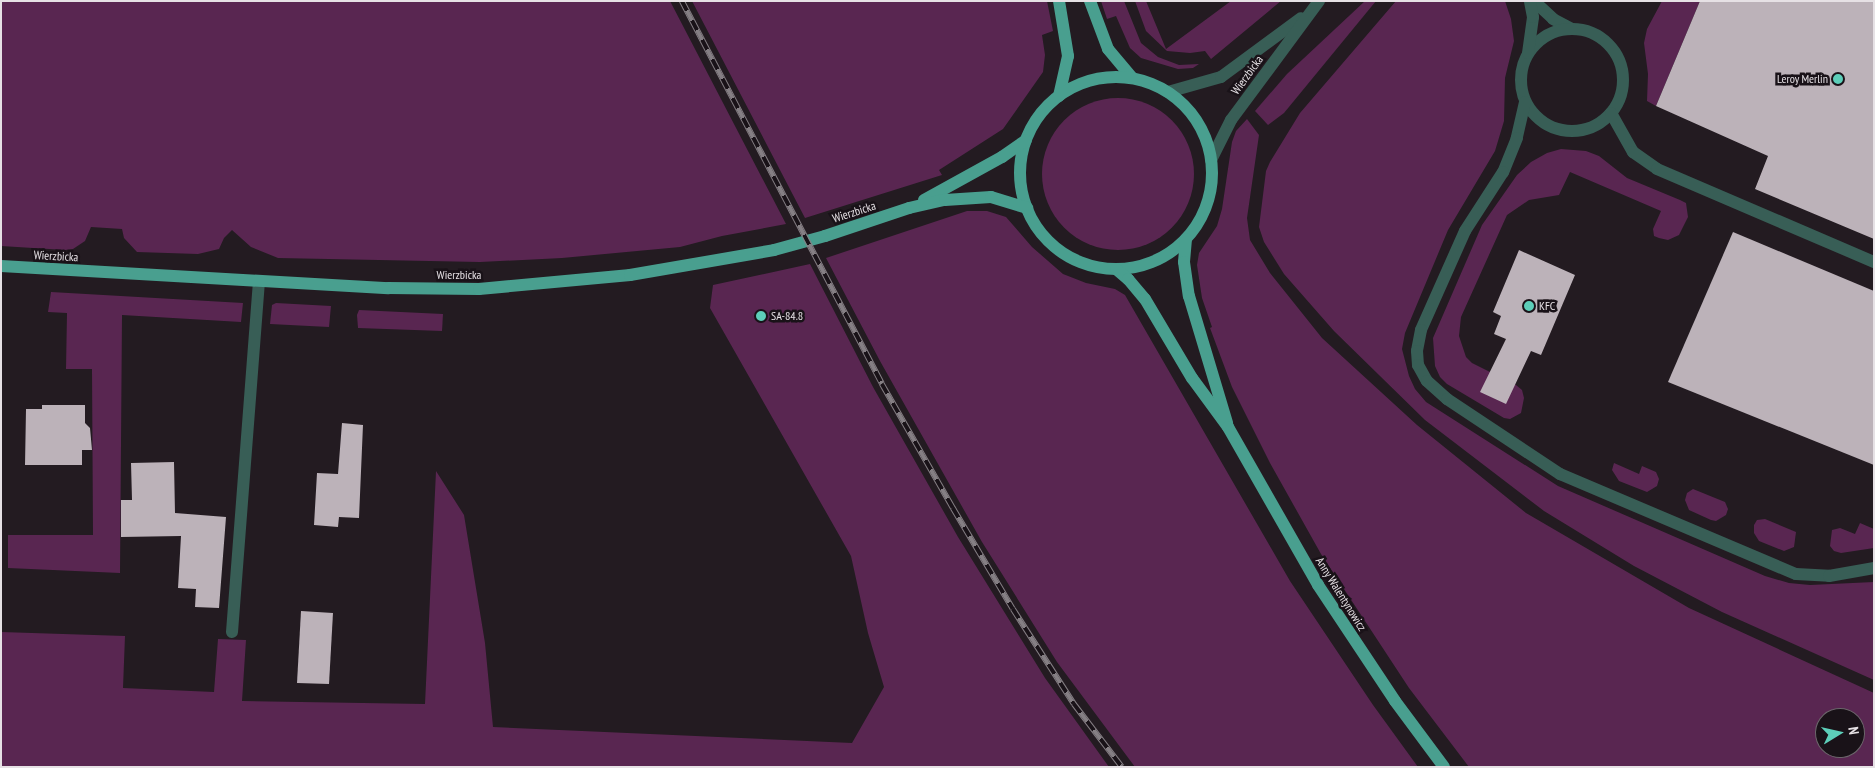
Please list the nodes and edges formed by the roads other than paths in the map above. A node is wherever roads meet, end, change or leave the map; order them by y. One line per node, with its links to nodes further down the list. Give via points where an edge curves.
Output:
1 (1059, 1): 10 (main road, via 1068,56)
2 (1090, 1): 8 (main road, via 1108,49)
3 (1530, 1): 7 (street, via 1532,17)
4 (1534, 1): 6 (street, via 1553,19)
5 (1315, 6): 9 (street, Wierzbicka, via 1221,77); 14 (street, Wierzbicka, via 1231,120)
6 (1572, 29): 7 (street, via 1547,36); 12 (street, via 1604,40 1616,56 1623,75 1621,95)
7 (1528, 54): 11 (street, via 1522,69)
8 (1132, 78): 9 (main road); 10 (main road, via 1099,78)
9 (1168, 92): 14 (main road, via 1189,110 1200,125)
10 (1059, 96): 13 (main road, via 1037,119)
11 (1525, 102): 12 (street, via 1537,118 1562,130 1575,131 1595,126); 23 (street, via 1517,138 1503,172 1465,231 1421,330 1418,365 1427,381 1447,399 1560,474 1788,571 1829,576)
12 (1611, 113): 18 (street, via 1633,152 1657,169)
13 (1026, 140): 15 (main road, Wierzbicka, via 1002,157); 16 (main road, via 1020,174)
14 (1211, 160): 17 (main road, via 1210,196 1201,219)
15 (909, 208): 16 (main road, Wierzbicka, via 945,200 991,197); 21 (main road, Wierzbicka, via 774,250 598,279 479,289)
16 (1027, 208): 20 (main road, via 1038,229 1062,252 1082,263)
17 (1186, 239): 20 (main road, via 1166,256 1150,263); 22 (main road, Anny Walentynowicz, via 1184,262 1189,296)
18 (1874, 262)
19 (1, 266): 21 (main road, Wierzbicka)
20 (1116, 269): 22 (main road, Anny Walentynowicz, via 1145,299 1192,378)
21 (259, 281): 24 (street)
22 (1228, 428): 25 (main road, Anny Walentynowicz, via 1318,585 1390,694)
23 (1874, 568)
24 (232, 632)
25 (1444, 767)

